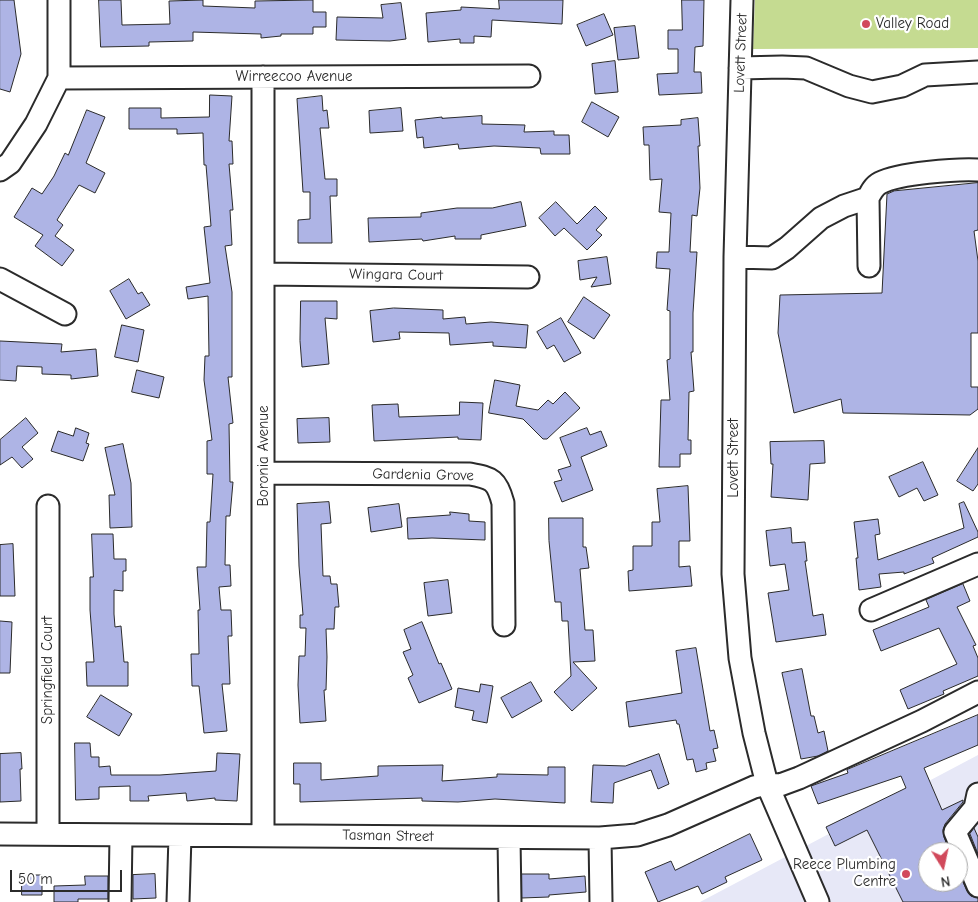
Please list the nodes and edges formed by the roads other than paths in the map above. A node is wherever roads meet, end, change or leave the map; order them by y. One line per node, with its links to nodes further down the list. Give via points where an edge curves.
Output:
1 (58, 0): 7 (street)
2 (742, 0): 3 (street, Lovett Street)
3 (740, 68): 4 (street, via 806,68 872,92 902,86 925,75); 11 (street, Lovett Street)
4 (978, 72)
5 (529, 76): 6 (street, Wirreecoo Avenue)
6 (263, 77): 7 (street, Wirreecoo Avenue); 13 (street, Boronia Avenue)
7 (59, 78): 8 (street, via 36,124 10,163)
8 (0, 170)
9 (978, 170): 10 (street, via 903,176 880,183)
10 (868, 198): 11 (street, via 821,218 772,258); 12 (street)
11 (735, 257): 23 (street, Lovett Street, via 733,574 740,658)
12 (869, 266)
13 (264, 274): 14 (street, Wingara Court); 17 (street, Boronia Avenue)
14 (528, 277)
15 (0, 279): 16 (street)
16 (64, 314)
17 (264, 473): 21 (street, Gardenia Grove, via 470,474 488,477 499,487 503,502); 28 (street, Boronia Avenue)
18 (48, 506): 26 (street, Springfield Court)
19 (978, 564): 20 (street)
20 (871, 610)
21 (504, 625)
22 (978, 692): 23 (street, Tasman Street, via 800,778 780,785)
23 (767, 784): 31 (street, Tasman Street, via 668,825 637,835); 37 (street, Lovett Street)
24 (978, 794): 32 (street, via 975,808 955,832)
25 (0, 834): 26 (street, Tasman Street)
26 (48, 834): 27 (street, Tasman Street)
27 (121, 835): 29 (street, Tasman Street); 33 (street)
28 (262, 835): 29 (street, Tasman Street); 30 (street, Tasman Street)
29 (180, 836): 34 (street)
30 (509, 838): 31 (street, Tasman Street); 35 (street)
31 (600, 838): 36 (street)
32 (978, 886)
33 (120, 902)
34 (178, 902)
35 (510, 902)
36 (601, 902)
37 (818, 902)

